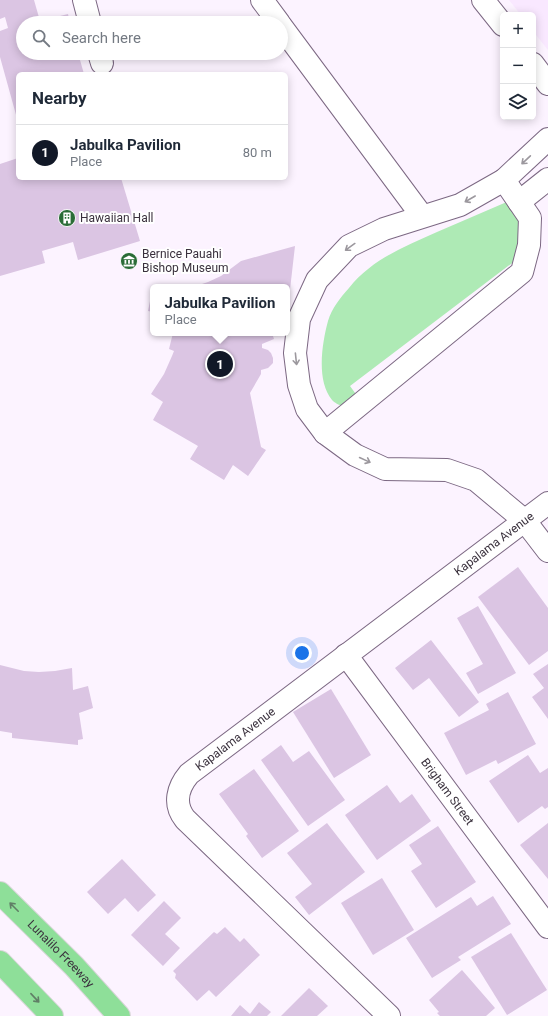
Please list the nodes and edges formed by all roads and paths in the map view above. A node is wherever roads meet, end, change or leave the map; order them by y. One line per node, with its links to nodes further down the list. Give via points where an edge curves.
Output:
1 (84, 0): 4 (street)
2 (262, 0): 5 (street)
3 (483, 0): 6 (street)
4 (88, 16)
5 (274, 16)
6 (500, 21)
7 (288, 35): 14 (street)
8 (536, 68): 9 (street)
9 (548, 84)
10 (548, 139): 12 (street, one-way to 12)
11 (548, 179): 13 (street)
12 (504, 180): 13 (street); 14 (street, one-way to 14, via 460,205)
13 (519, 202): 15 (street, via 530,218 529,245 522,272)
14 (422, 216): 15 (street, one-way to 15, via 384,229 349,246 317,280 299,319 295,353 299,385 307,408)
15 (325, 433): 17 (street, one-way to 17, via 355,455 385,469 447,470 476,480)
16 (548, 503): 17 (street, Kapalama Avenue)
17 (525, 521): 18 (street); 19 (street, Kapalama Avenue)
18 (548, 552)
19 (346, 655): 21 (street, Brigham Street); 27 (street, Kapalama Avenue, via 189,774 180,789 178,804 185,819)
20 (0, 893): 26 (highway, Lunalilo Freeway, one-way to 20, via 74,966)
21 (548, 928)
22 (0, 962): 24 (highway)
23 (0, 966): 24 (highway)
24 (18, 980): 25 (highway, one-way to 25)
25 (52, 1016)
26 (119, 1016)
27 (389, 1016)

